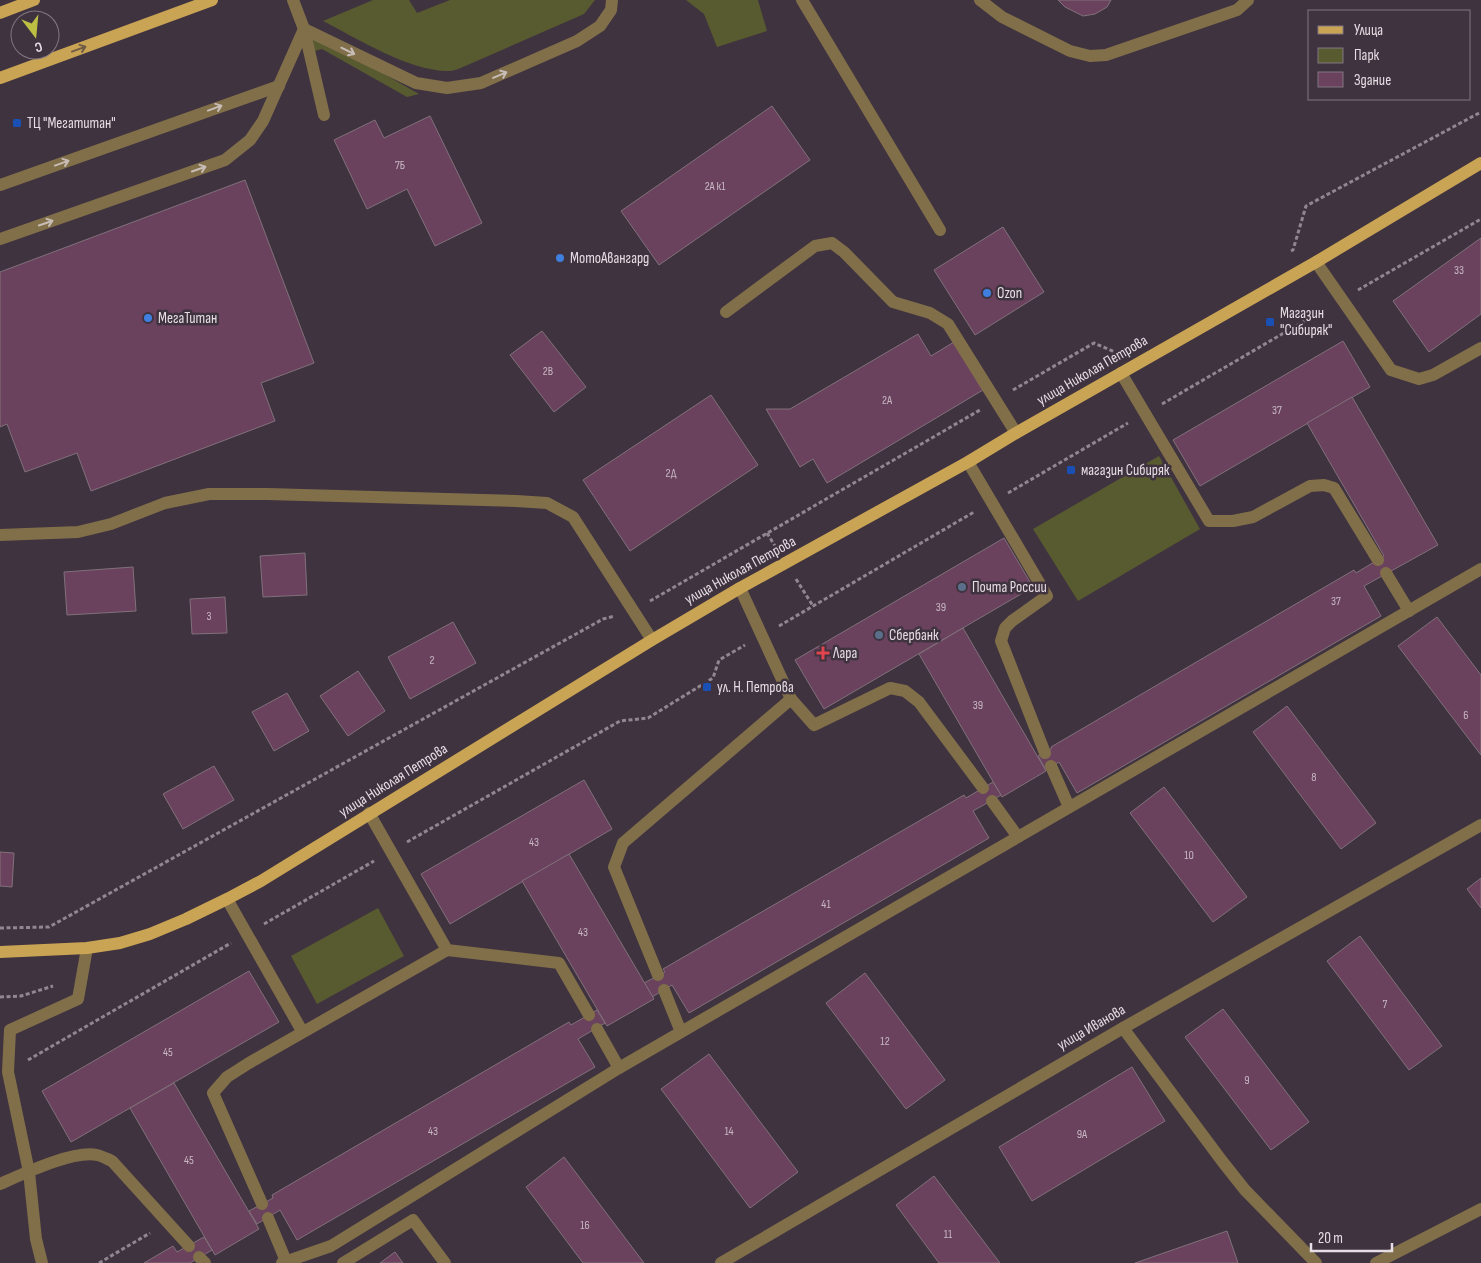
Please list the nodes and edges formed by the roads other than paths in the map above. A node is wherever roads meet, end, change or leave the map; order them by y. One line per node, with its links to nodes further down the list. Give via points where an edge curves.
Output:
1 (34, 0): 8 (main road)
2 (212, 0): 10 (main road, one-way to 2)
3 (294, 0): 9 (street)
4 (612, 0): 9 (street, one-way to 4, via 416,83 447,88 481,83 577,42 600,26 611,10)
5 (802, 0): 15 (street)
6 (980, 0): 7 (street, via 1002,17 1070,52 1090,56 1106,55 1237,10)
7 (1248, 0)
8 (0, 13)
9 (304, 30): 11 (street); 12 (street)
10 (0, 78)
11 (279, 86): 14 (street, one-way to 11); 16 (street, one-way to 11, via 225,160 250,140)
12 (324, 116)
13 (1481, 163): 17 (main road, улица Николая Петрова)
14 (0, 185)
15 (940, 230)
16 (0, 239)
17 (1316, 262): 19 (street, via 1390,370 1419,379 1433,376); 20 (main road, улица Николая Петрова)
18 (726, 312): 21 (street, via 815,246 832,243 893,302 930,313 948,324)
19 (1481, 348)
20 (1121, 373): 21 (main road, улица Николая Петрова); 24 (street, via 1209,521 1253,517 1310,486 1324,485 1334,488)
21 (1016, 433): 22 (main road, улица Николая Петрова)
22 (968, 462): 27 (main road, улица Николая Петрова); 31 (street, via 1047,596 1012,620 1001,641)
23 (0, 535): 29 (street, via 78,532 111,524 166,503 209,494 547,503 573,517)
24 (1378, 560)
25 (1481, 569): 28 (street)
26 (1386, 573): 28 (street)
27 (740, 588): 29 (main road, улица Николая Петрова); 30 (street)
28 (1409, 611): 35 (street)
29 (652, 640): 36 (main road, улица Николая Петрова)
30 (791, 699): 33 (street, via 814,725 890,688 905,690 919,702); 43 (street, via 623,843 614,867)
31 (1045, 752)
32 (1051, 766): 35 (street)
33 (983, 788)
34 (992, 801): 38 (street)
35 (1069, 808): 38 (street)
36 (369, 813): 39 (main road, улица Николая Петрова); 41 (street)
37 (1481, 825): 46 (street, улица Иванова)
38 (1018, 837): 49 (street)
39 (227, 899): 40 (main road, улица Николая Петрова, via 150,934); 48 (street)
40 (86, 948): 42 (main road, улица Николая Петрова); 51 (street, via 78,999 10,1030 8,1072)
41 (447, 950): 45 (street, via 559,963); 48 (street)
42 (0, 952)
43 (658, 975)
44 (664, 990): 49 (street)
45 (589, 1015)
46 (1123, 1028): 61 (street, улица Иванова); 62 (street, via 1245,1190)
47 (596, 1029): 50 (street)
48 (302, 1031): 53 (street, via 226,1078 213,1093)
49 (681, 1032): 50 (street)
50 (619, 1068): 57 (street, via 331,1246)
51 (30, 1172): 52 (street); 56 (street, via 85,1154 112,1161); 58 (street, via 36,1239)
52 (0, 1184)
53 (262, 1204)
54 (1481, 1209): 63 (street)
55 (268, 1218): 57 (street)
56 (189, 1246)
57 (284, 1262)
58 (42, 1263)
59 (344, 1263): 60 (street, via 413,1220)
60 (445, 1263)
61 (721, 1263)
62 (1316, 1263)
63 (1376, 1263)

